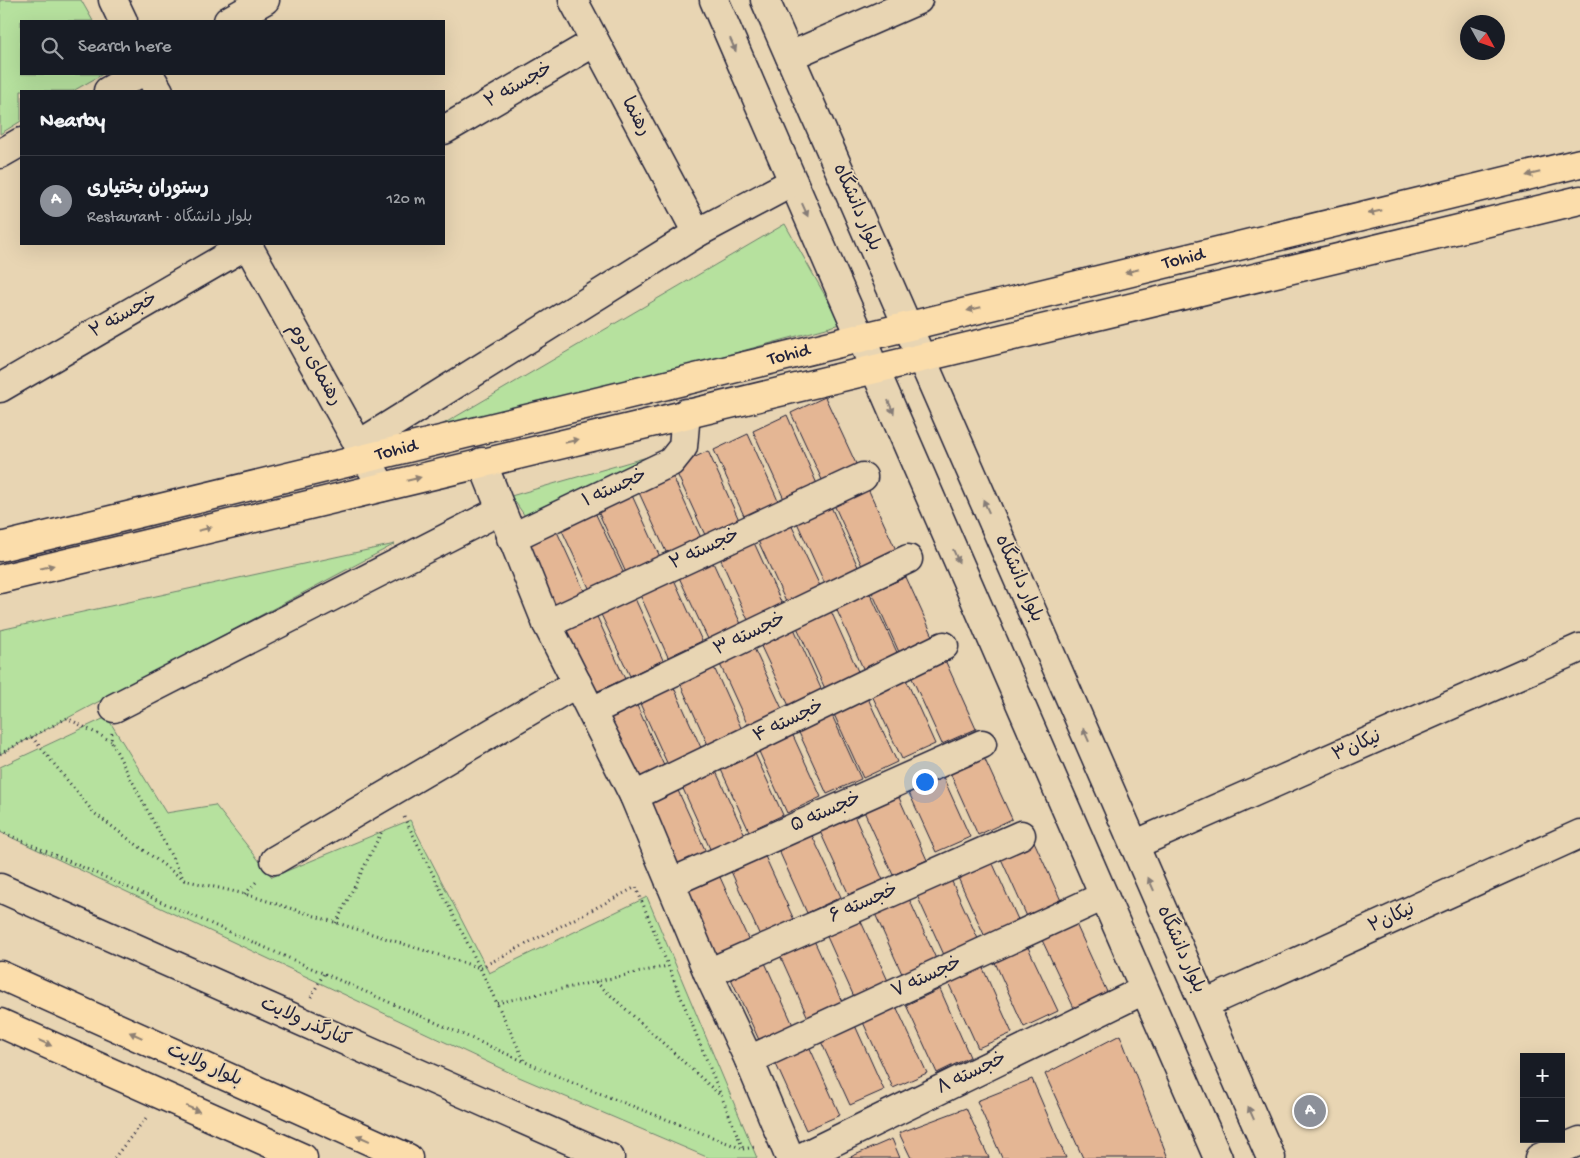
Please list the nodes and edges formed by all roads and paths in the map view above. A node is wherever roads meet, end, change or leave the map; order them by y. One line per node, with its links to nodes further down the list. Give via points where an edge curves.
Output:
1 (113, 0): 7 (street)
2 (265, 0): 8 (street)
3 (573, 0): 9 (street, رهنما)
4 (714, 0): 19 (street, one-way to 19)
5 (765, 0): 10 (street, بلوار دانشگاه)
6 (918, 0): 10 (street)
7 (123, 20)
8 (230, 20)
9 (595, 42): 15 (street, خجسته ۲); 21 (street, رهنما)
10 (790, 56): 24 (street, بلوار دانشگاه)
11 (136, 75): 13 (street)
12 (150, 75): 14 (street)
13 (110, 90)
14 (158, 90)
15 (445, 129)
16 (20, 143): 17 (street)
17 (0, 154)
18 (1580, 163): 24 (main road, Tohid, one-way to 24)
19 (793, 182): 21 (street); 25 (street, one-way to 25)
20 (1580, 200): 26 (main road, Tohid)
21 (697, 233): 30 (street)
22 (245, 245): 28 (street, خجسته ۲)
23 (248, 245): 30 (street, رهنمای دوم)
24 (907, 325): 25 (main road, Tohid); 26 (street, بلوار دانشگاه)
25 (860, 337): 27 (street); 30 (main road, Tohid)
26 (921, 357): 27 (main road, Tohid); 54 (street, بلوار دانشگاه, one-way to 26)
27 (874, 368): 29 (main road, Tohid); 59 (street, one-way to 59)
28 (0, 388)
29 (686, 413): 31 (main road, Tohid, one-way to 29); 35 (street, خجسته ۱, via 683,447 671,462)
30 (361, 451): 33 (street, رهنمای دوم); 36 (main road, Tohid)
31 (482, 462): 33 (main road, Tohid, one-way to 31); 34 (street)
32 (863, 477): 39 (street, خجسته ۲)
33 (382, 487): 38 (main road, Tohid, one-way to 33)
34 (501, 510): 35 (street); 43 (street)
35 (511, 538): 39 (street)
36 (0, 547)
37 (908, 559): 44 (street, خجسته ۳)
38 (0, 579)
39 (546, 624): 42 (street)
40 (944, 646): 49 (street, خجسته ۴)
41 (1580, 648): 54 (street, نیکان۳)
42 (577, 683): 44 (street); 50 (street)
43 (114, 708): 46 (path)
44 (592, 711): 49 (street)
45 (32, 737): 46 (path, via 67,718); 48 (path); 56 (path, via 94,813)
46 (111, 741): 56 (path)
47 (982, 744): 57 (street, خجسته ۵)
48 (0, 754)
49 (634, 796): 57 (street)
50 (393, 797): 55 (street); 60 (path); 62 (path)
51 (0, 831): 71 (path)
52 (1580, 834): 68 (street, نیکان۲)
53 (1021, 835): 63 (street, خجسته ۶)
54 (1134, 845): 68 (street, بلوار دانشگاه, one-way to 54)
55 (275, 860)
56 (184, 880): 60 (path, via 245,894)
57 (670, 882): 63 (street)
58 (0, 888): 78 (street, کنارگذر ولایت)
59 (1104, 896): 66 (street); 70 (street, خجسته ۷)
60 (336, 923): 62 (path)
61 (668, 966): 62 (path, via 636,887); 65 (path); 73 (path)
62 (480, 968): 67 (path)
63 (708, 973): 70 (street)
64 (0, 974): 77 (main road, بلوار ولایت, one-way to 64)
65 (596, 982): 67 (path); 73 (path)
66 (1144, 990): 80 (street, خجسته ۸); 81 (street)
67 (497, 1003): 71 (path)
68 (1204, 1004): 82 (street, بلوار دانشگاه, one-way to 68)
69 (0, 1023): 72 (main road, one-way to 72)
70 (749, 1060): 79 (street)
71 (526, 1062): 73 (path, via 743,1149)
72 (164, 1095): 75 (path); 76 (main road, one-way to 76)
73 (722, 1097)
74 (1580, 1141): 83 (street)
75 (114, 1158)
76 (303, 1158)
77 (408, 1158)
78 (610, 1158)
79 (790, 1158)
80 (800, 1158)
81 (1218, 1158)
82 (1271, 1158)
83 (1539, 1158)

